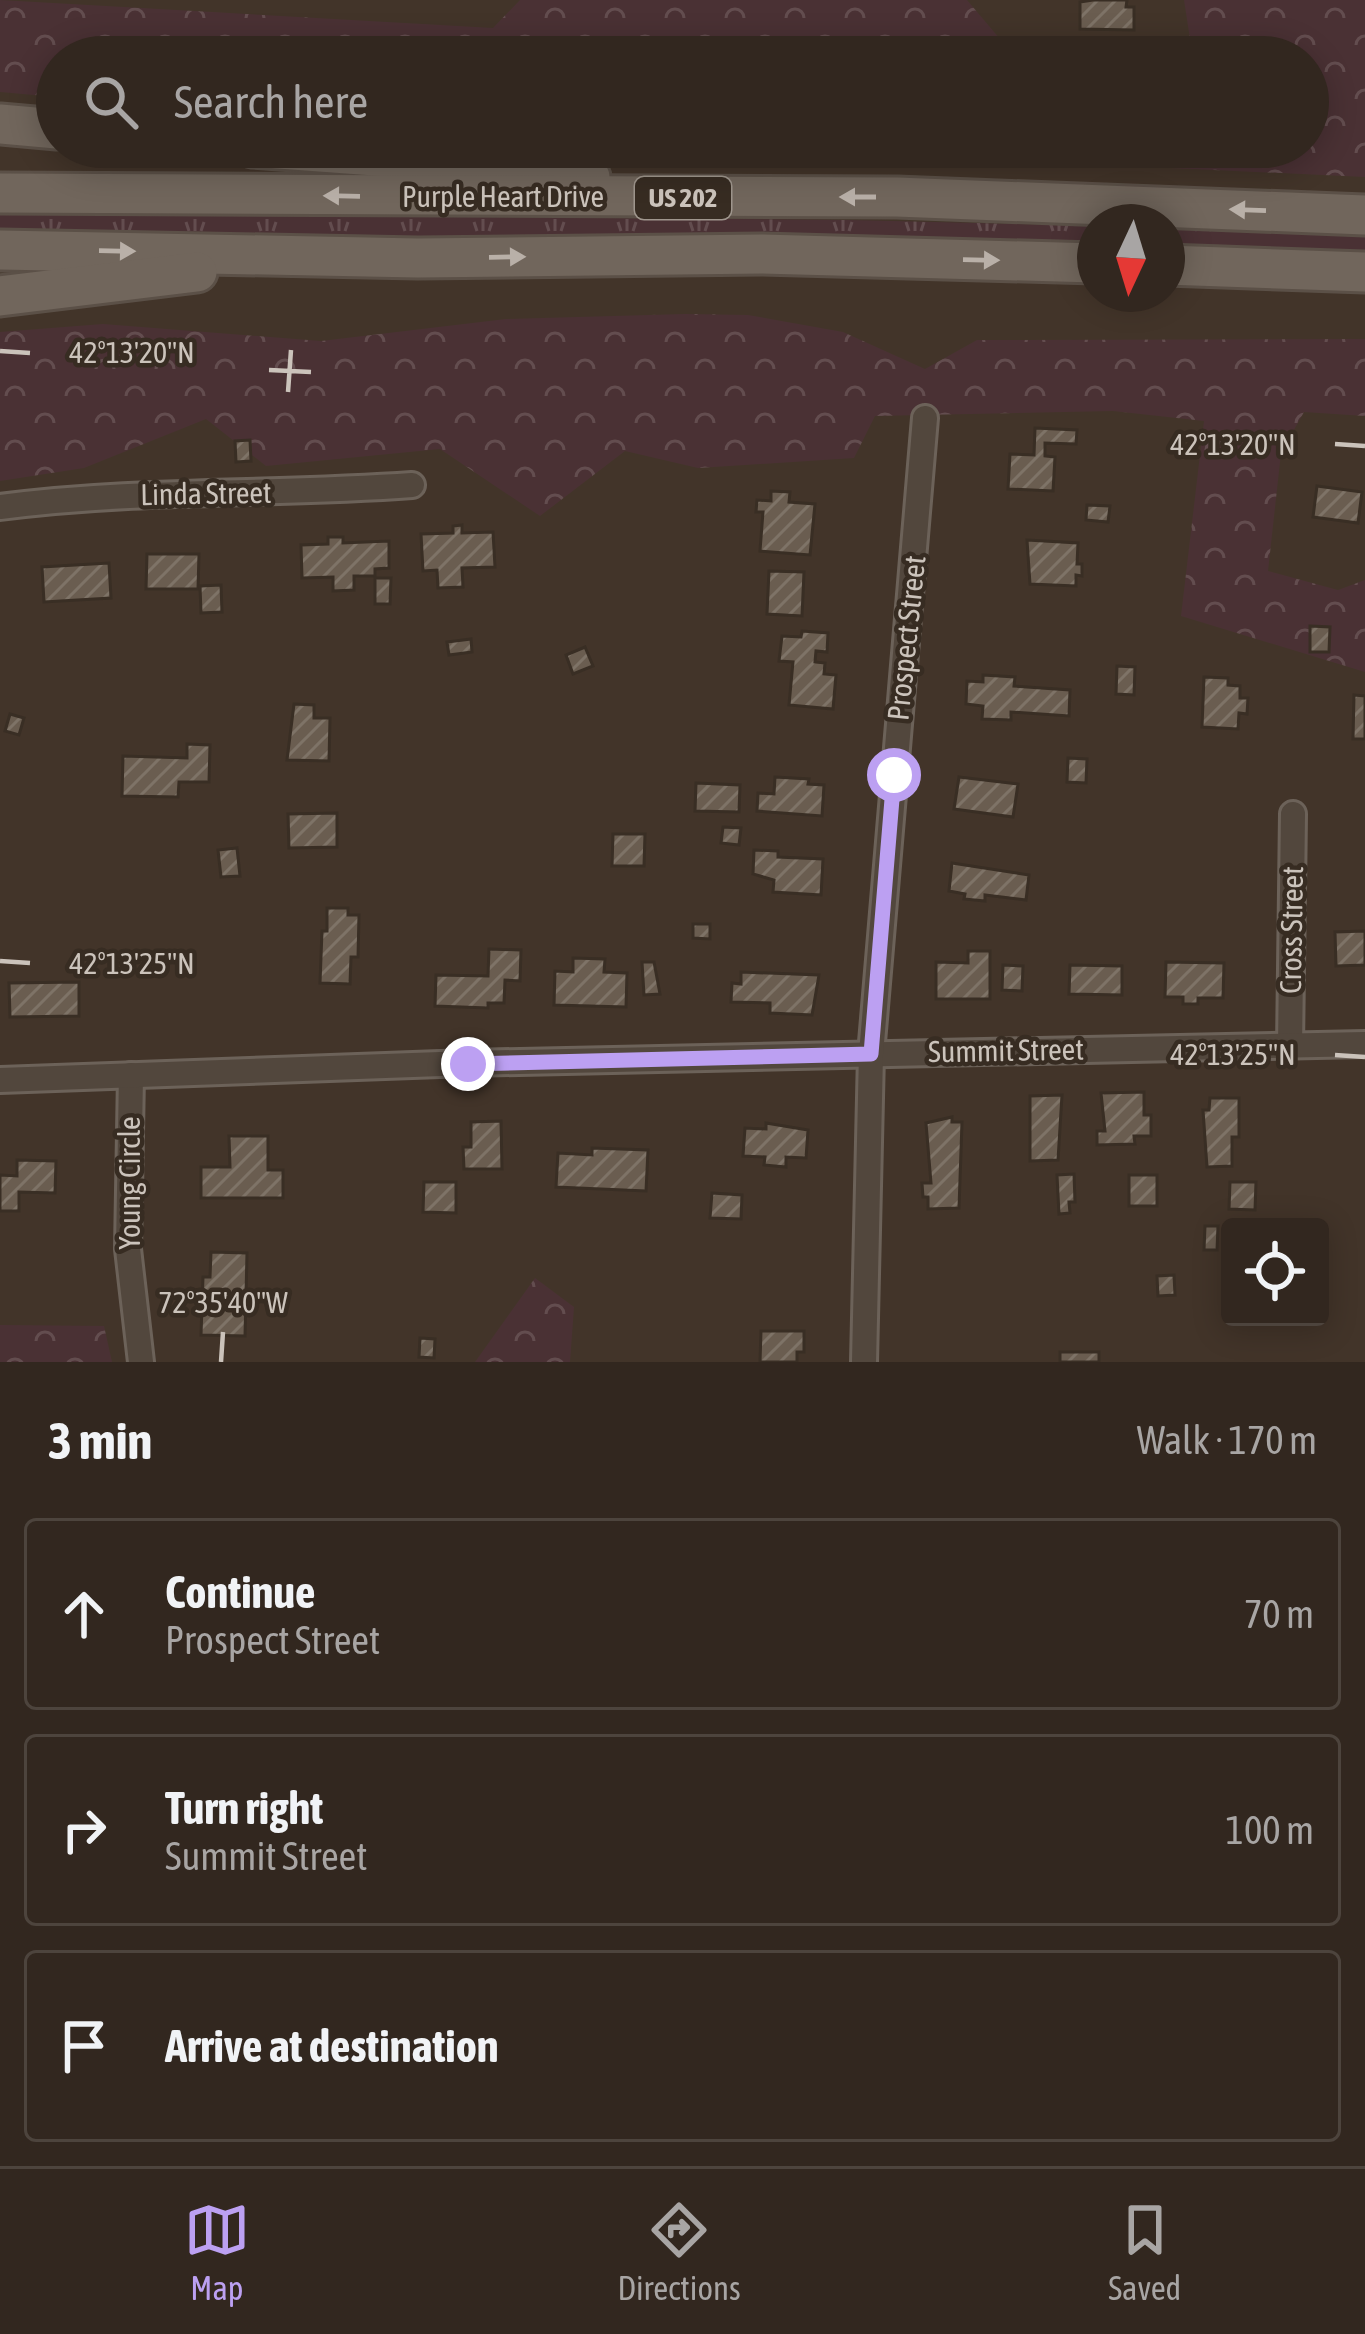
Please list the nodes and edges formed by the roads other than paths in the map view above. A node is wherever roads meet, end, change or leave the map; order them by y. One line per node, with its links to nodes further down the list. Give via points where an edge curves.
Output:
1 (0, 124): 2 (main road)
2 (36, 127)
3 (521, 168): 5 (main road)
4 (0, 194): 5 (main road, Purple Heart Drive / US 202, one-way to 4)
5 (793, 197): 6 (main road, Purple Heart Drive / US 202, one-way to 5)
6 (1365, 215)
7 (0, 250): 8 (main road, Purple Heart Drive / US 202, one-way to 8)
8 (319, 255): 9 (main road, Purple Heart Drive / US 202, one-way to 9); 12 (main road)
9 (1077, 263)
10 (1185, 266): 11 (main road)
11 (1365, 272)
12 (0, 296)
13 (925, 418): 19 (street, Prospect Street)
14 (412, 484): 15 (street, Linda Street, via 71,497)
15 (0, 507)
16 (1293, 814): 18 (street, Cross Street)
17 (1365, 1044): 18 (street, Summit Street)
18 (1290, 1047): 19 (street, Summit Street)
19 (871, 1054): 20 (street, Summit Street); 23 (street, Prospect Street)
20 (131, 1075): 21 (street, Summit Street); 22 (street, Young Circle, via 128,1249)
21 (0, 1080)
22 (141, 1362)
23 (864, 1362)

